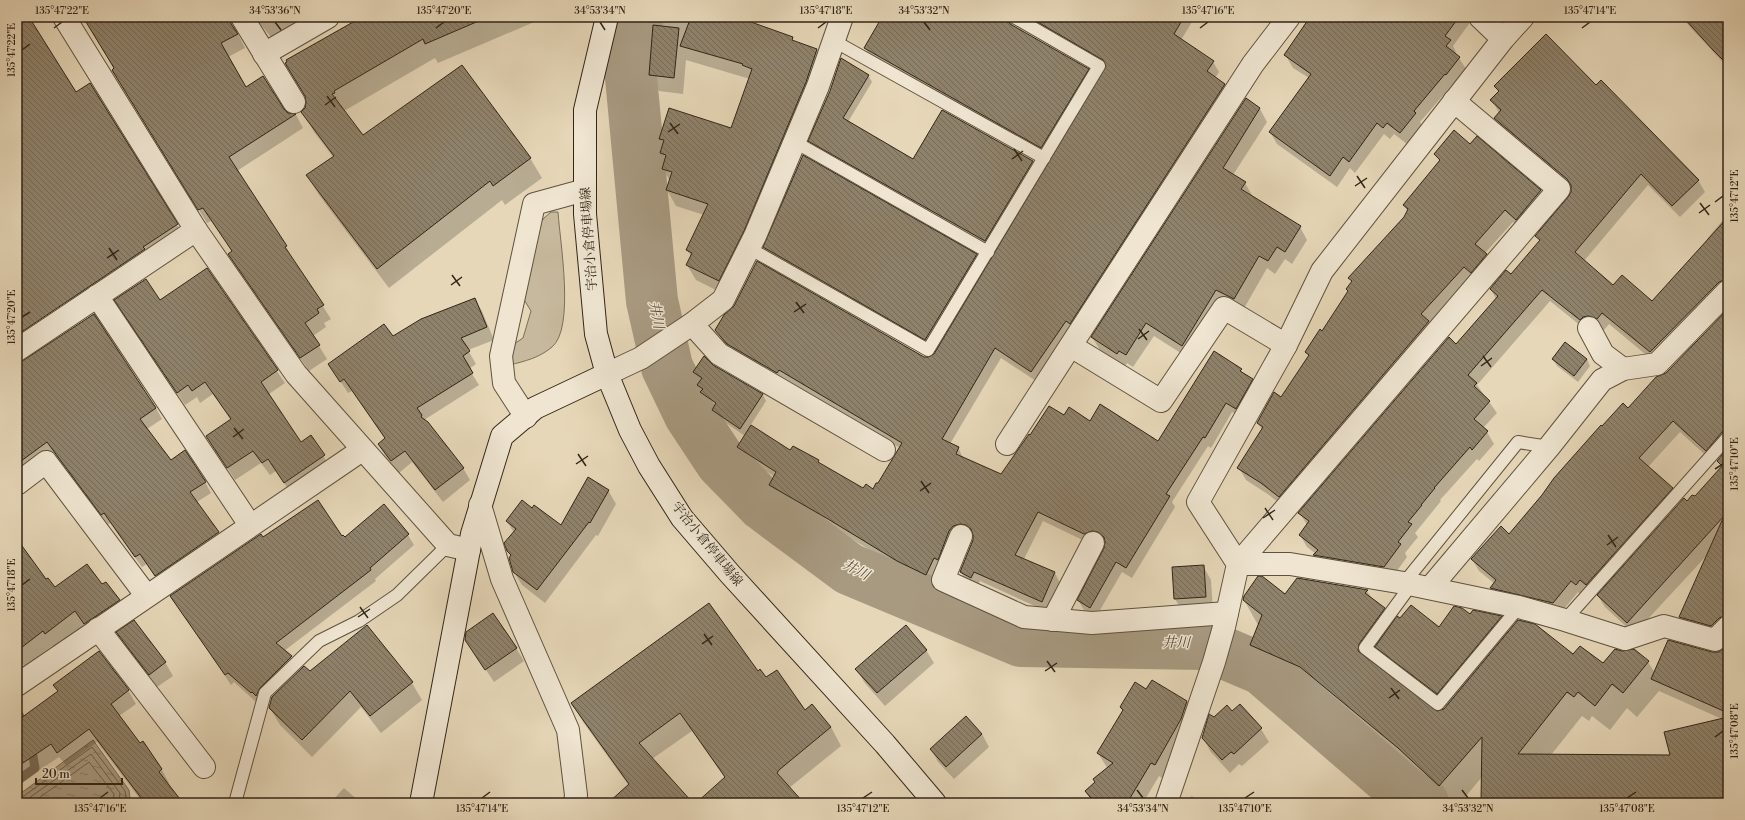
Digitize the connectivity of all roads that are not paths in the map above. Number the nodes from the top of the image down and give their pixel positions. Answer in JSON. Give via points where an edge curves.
{"nodes":[{"id":1,"x":64,"y":17,"type":"edge"},
{"id":2,"x":242,"y":17,"type":"edge"},
{"id":3,"x":328,"y":17,"type":"edge"},
{"id":4,"x":607,"y":17,"type":"edge"},
{"id":5,"x":842,"y":17,"type":"edge"},
{"id":6,"x":1014,"y":17,"type":"edge"},
{"id":7,"x":1289,"y":17,"type":"edge"},
{"id":8,"x":1480,"y":17,"type":"edge"},
{"id":9,"x":1523,"y":17,"type":"edge"},
{"id":10,"x":1503,"y":39,"type":"junction"},
{"id":11,"x":834,"y":41,"type":"junction"},
{"id":12,"x":264,"y":54,"type":"junction"},
{"id":13,"x":1454,"y":101,"type":"junction"},
{"id":14,"x":294,"y":102,"type":"dead end"},
{"id":15,"x":795,"y":142,"type":"junction"},
{"id":16,"x":1044,"y":158,"type":"junction"},
{"id":17,"x":585,"y":190,"type":"junction"},
{"id":18,"x":196,"y":230,"type":"junction"},
{"id":19,"x":749,"y":248,"type":"junction"},
{"id":20,"x":988,"y":252,"type":"junction"},
{"id":21,"x":1728,"y":291,"type":"edge"},
{"id":22,"x":96,"y":296,"type":"junction"},
{"id":23,"x":1589,"y":328,"type":"dead end"},
{"id":24,"x":686,"y":329,"type":"junction"},
{"id":25,"x":1286,"y":345,"type":"junction"},
{"id":26,"x":1071,"y":346,"type":"junction"},
{"id":27,"x":17,"y":350,"type":"edge"},
{"id":28,"x":1623,"y":369,"type":"junction"},
{"id":29,"x":607,"y":374,"type":"junction"},
{"id":30,"x":526,"y":417,"type":"junction"},
{"id":31,"x":1728,"y":437,"type":"edge"},
{"id":32,"x":1007,"y":444,"type":"dead end"},
{"id":33,"x":362,"y":450,"type":"junction"},
{"id":34,"x":884,"y":450,"type":"dead end"},
{"id":35,"x":17,"y":484,"type":"edge"},
{"id":36,"x":480,"y":505,"type":"junction"},
{"id":37,"x":250,"y":525,"type":"junction"},
{"id":38,"x":961,"y":536,"type":"dead end"},
{"id":39,"x":1093,"y":543,"type":"dead end"},
{"id":40,"x":448,"y":545,"type":"junction"},
{"id":41,"x":469,"y":550,"type":"junction"},
{"id":42,"x":1238,"y":564,"type":"junction"},
{"id":43,"x":1415,"y":585,"type":"junction"},
{"id":44,"x":146,"y":595,"type":"junction"},
{"id":45,"x":1519,"y":607,"type":"junction"},
{"id":46,"x":1053,"y":620,"type":"junction"},
{"id":47,"x":1226,"y":620,"type":"junction"},
{"id":48,"x":1565,"y":620,"type":"junction"},
{"id":49,"x":1728,"y":627,"type":"edge"},
{"id":50,"x":98,"y":629,"type":"junction"},
{"id":51,"x":17,"y":685,"type":"edge"},
{"id":52,"x":204,"y":767,"type":"dead end"},
{"id":53,"x":235,"y":803,"type":"edge"},
{"id":54,"x":421,"y":803,"type":"edge"},
{"id":55,"x":575,"y":803,"type":"edge"},
{"id":56,"x":935,"y":803,"type":"edge"},
{"id":57,"x":1166,"y":803,"type":"edge"}],
"edges":[{"from":1,"to":18,"type":"street"},
{"from":2,"to":12,"type":"street"},
{"from":3,"to":12,"type":"street"},
{"from":4,"to":17,"type":"street","name":"宇治小倉停車場線","via":[[585,110]]},
{"from":5,"to":11,"type":"street"},
{"from":6,"to":16,"type":"lane","via":[[1099,66]]},
{"from":7,"to":26,"type":"street","via":[[1253,64]]},
{"from":8,"to":10,"type":"street"},
{"from":9,"to":10,"type":"street"},
{"from":10,"to":13,"type":"street"},
{"from":11,"to":15,"type":"street"},
{"from":11,"to":16,"type":"lane"},
{"from":12,"to":14,"type":"street"},
{"from":13,"to":25,"type":"street","via":[[1322,271]]},
{"from":13,"to":42,"type":"street","via":[[1559,189]]},
{"from":15,"to":19,"type":"street"},
{"from":15,"to":20,"type":"lane"},
{"from":16,"to":20,"type":"lane"},
{"from":17,"to":29,"type":"street","name":"宇治小倉停車場線","via":[[596,334]]},
{"from":17,"to":30,"type":"street","via":[[534,204],[501,356],[504,383]]},
{"from":18,"to":22,"type":"street"},
{"from":18,"to":33,"type":"street","via":[[296,374]]},
{"from":19,"to":20,"type":"lane","via":[[928,350]]},
{"from":19,"to":24,"type":"street","via":[[723,300]]},
{"from":21,"to":28,"type":"street","via":[[1657,364]]},
{"from":22,"to":27,"type":"street"},
{"from":22,"to":37,"type":"street"},
{"from":23,"to":28,"type":"street","via":[[1603,354]]},
{"from":24,"to":29,"type":"street","via":[[641,358]]},
{"from":24,"to":34,"type":"street","via":[[719,354]]},
{"from":25,"to":26,"type":"street","via":[[1224,308],[1161,401]]},
{"from":25,"to":42,"type":"street","via":[[1198,502]]},
{"from":26,"to":32,"type":"street"},
{"from":28,"to":43,"type":"street","via":[[1602,380],[1549,447]]},
{"from":29,"to":30,"type":"street","via":[[535,408]]},
{"from":29,"to":56,"type":"street","name":"宇治小倉停車場線","via":[[630,430],[682,518]]},
{"from":30,"to":36,"type":"street","via":[[502,436]]},
{"from":31,"to":48,"type":"lane"},
{"from":33,"to":37,"type":"street"},
{"from":33,"to":40,"type":"street"},
{"from":35,"to":44,"type":"street","via":[[46,462]]},
{"from":36,"to":41,"type":"street"},
{"from":36,"to":55,"type":"street","via":[[502,579],[568,730]]},
{"from":37,"to":44,"type":"street"},
{"from":38,"to":46,"type":"street","via":[[943,580],[1024,616]]},
{"from":39,"to":46,"type":"street"},
{"from":40,"to":41,"type":"street"},
{"from":40,"to":53,"type":"lane","via":[[396,595],[359,621],[319,641],[265,694]]},
{"from":41,"to":54,"type":"street"},
{"from":42,"to":43,"type":"street","via":[[1290,564]]},
{"from":42,"to":47,"type":"street"},
{"from":43,"to":45,"type":"street"},
{"from":43,"to":45,"type":"lane","via":[[1365,648],[1438,704]]},
{"from":44,"to":50,"type":"street"},
{"from":45,"to":48,"type":"street"},
{"from":46,"to":47,"type":"street","via":[[1092,623]]},
{"from":47,"to":57,"type":"street"},
{"from":48,"to":49,"type":"street","via":[[1625,639],[1664,626],[1715,640]]},
{"from":50,"to":51,"type":"street"},
{"from":50,"to":52,"type":"street"}]}
